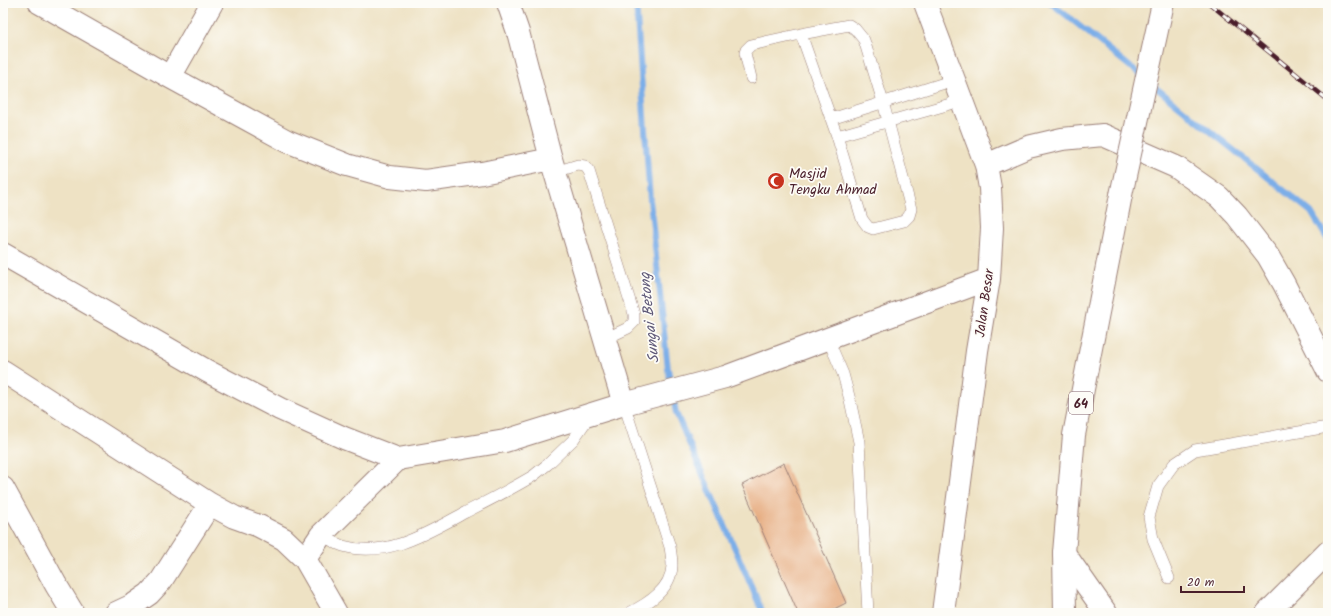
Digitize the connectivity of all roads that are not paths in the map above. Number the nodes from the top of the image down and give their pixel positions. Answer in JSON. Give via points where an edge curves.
{"nodes":[{"id":1,"x":40,"y":3,"type":"edge"},
{"id":2,"x":212,"y":3,"type":"edge"},
{"id":3,"x":508,"y":3,"type":"edge"},
{"id":4,"x":925,"y":3,"type":"edge"},
{"id":5,"x":1163,"y":3,"type":"edge"},
{"id":6,"x":802,"y":34,"type":"junction"},
{"id":7,"x":170,"y":77,"type":"junction"},
{"id":8,"x":751,"y":78,"type":"dead end"},
{"id":9,"x":954,"y":80,"type":"junction"},
{"id":10,"x":883,"y":102,"type":"junction"},
{"id":11,"x":961,"y":102,"type":"junction"},
{"id":12,"x":831,"y":119,"type":"junction"},
{"id":13,"x":888,"y":122,"type":"junction"},
{"id":14,"x":837,"y":136,"type":"junction"},
{"id":15,"x":986,"y":165,"type":"junction"},
{"id":16,"x":553,"y":166,"type":"junction"},
{"id":17,"x":3,"y":254,"type":"edge"},
{"id":18,"x":989,"y":279,"type":"junction"},
{"id":19,"x":606,"y":339,"type":"junction"},
{"id":20,"x":828,"y":339,"type":"junction"},
{"id":21,"x":3,"y":371,"type":"edge"},
{"id":22,"x":1328,"y":371,"type":"edge"},
{"id":23,"x":631,"y":402,"type":"junction"},
{"id":24,"x":591,"y":414,"type":"junction"},
{"id":25,"x":1328,"y":427,"type":"edge"},
{"id":26,"x":398,"y":460,"type":"junction"},
{"id":27,"x":4,"y":493,"type":"edge"},
{"id":28,"x":210,"y":504,"type":"junction"},
{"id":29,"x":321,"y":535,"type":"junction"},
{"id":30,"x":1328,"y":552,"type":"edge"},
{"id":31,"x":1064,"y":553,"type":"junction"},
{"id":32,"x":305,"y":559,"type":"junction"},
{"id":33,"x":1169,"y":578,"type":"dead end"},
{"id":34,"x":73,"y":613,"type":"edge"},
{"id":35,"x":116,"y":613,"type":"edge"},
{"id":36,"x":336,"y":613,"type":"edge"},
{"id":37,"x":630,"y":613,"type":"edge"},
{"id":38,"x":868,"y":613,"type":"edge"},
{"id":39,"x":943,"y":613,"type":"edge"},
{"id":40,"x":1065,"y":613,"type":"edge"},
{"id":41,"x":1106,"y":613,"type":"edge"},
{"id":42,"x":1267,"y":613,"type":"edge"}],
"edges":[{"from":1,"to":7,"type":"street"},
{"from":2,"to":7,"type":"street"},
{"from":3,"to":16,"type":"street"},
{"from":4,"to":9,"type":"street","name":"Jalan Besar"},
{"from":5,"to":31,"type":"street","number":"64","bridge":true,"via":[[1121,195],[1074,435]]},
{"from":6,"to":8,"type":"lane","via":[[748,47],[745,53]]},
{"from":6,"to":10,"type":"lane","via":[[848,25],[855,29],[864,40]]},
{"from":6,"to":12,"type":"lane"},
{"from":7,"to":16,"type":"street","via":[[287,141],[347,165],[390,177],[426,181]]},
{"from":9,"to":10,"type":"lane"},
{"from":9,"to":11,"type":"street","name":"Jalan Besar"},
{"from":10,"to":12,"type":"lane"},
{"from":10,"to":13,"type":"lane"},
{"from":11,"to":13,"type":"lane"},
{"from":11,"to":15,"type":"street","name":"Jalan Besar"},
{"from":12,"to":14,"type":"lane"},
{"from":13,"to":14,"type":"lane"},
{"from":13,"to":14,"type":"lane","via":[[911,209],[904,221],[873,229],[868,227],[862,219]]},
{"from":15,"to":18,"type":"street","name":"Jalan Besar","via":[[992,228]]},
{"from":15,"to":22,"type":"street","via":[[1028,147],[1062,139],[1103,135],[1176,167],[1219,197],[1268,256]]},
{"from":16,"to":19,"type":"street"},
{"from":16,"to":19,"type":"lane","via":[[578,165],[585,166],[589,171],[634,314],[634,322],[628,328]]},
{"from":17,"to":26,"type":"street","via":[[207,371],[280,409]]},
{"from":18,"to":20,"type":"street"},
{"from":18,"to":39,"type":"street","name":"Jalan Besar","via":[[977,351]]},
{"from":19,"to":23,"type":"street"},
{"from":20,"to":23,"type":"street","via":[[725,377]]},
{"from":20,"to":38,"type":"lane","via":[[843,374],[859,442]]},
{"from":21,"to":28,"type":"street"},
{"from":23,"to":24,"type":"street"},
{"from":23,"to":37,"type":"lane","via":[[670,546],[672,567],[668,584],[657,596]]},
{"from":24,"to":26,"type":"street","via":[[505,441]]},
{"from":24,"to":29,"type":"lane","via":[[573,440],[533,476],[412,540],[374,549],[343,546]]},
{"from":25,"to":33,"type":"lane","via":[[1195,450],[1174,464],[1158,486],[1149,517],[1153,539]]},
{"from":26,"to":29,"type":"street"},
{"from":27,"to":34,"type":"street"},
{"from":28,"to":32,"type":"street","via":[[284,539]]},
{"from":28,"to":35,"type":"street","via":[[161,581],[149,594]]},
{"from":29,"to":32,"type":"street"},
{"from":30,"to":42,"type":"street"},
{"from":31,"to":40,"type":"street","number":"64"},
{"from":31,"to":41,"type":"street"},
{"from":32,"to":36,"type":"street"}]}
